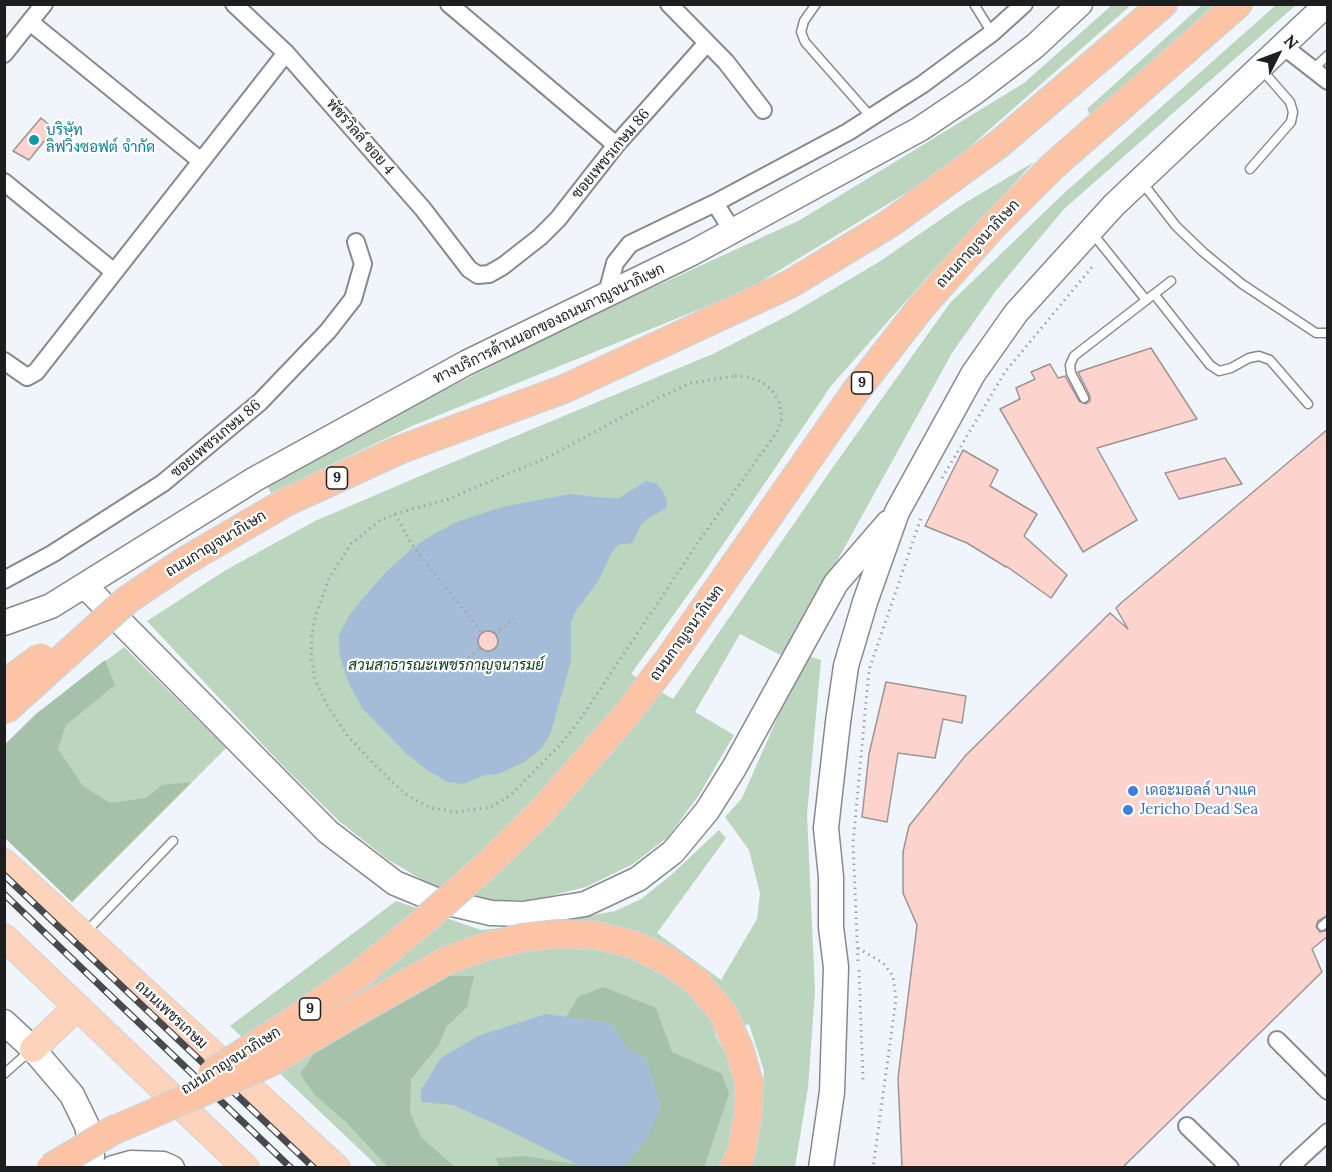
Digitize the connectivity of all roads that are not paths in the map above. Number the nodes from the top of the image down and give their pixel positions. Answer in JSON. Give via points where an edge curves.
{"nodes":[{"id":1,"x":44,"y":4,"type":"edge"},
{"id":2,"x":234,"y":4,"type":"edge"},
{"id":3,"x":449,"y":4,"type":"edge"},
{"id":4,"x":669,"y":4,"type":"edge"},
{"id":5,"x":816,"y":4,"type":"edge"},
{"id":6,"x":974,"y":4,"type":"edge"},
{"id":7,"x":1024,"y":4,"type":"edge"},
{"id":8,"x":1080,"y":4,"type":"edge"},
{"id":9,"x":1163,"y":4,"type":"edge"},
{"id":10,"x":1238,"y":4,"type":"edge"},
{"id":11,"x":1327,"y":4,"type":"edge"},
{"id":12,"x":30,"y":22,"type":"junction"},
{"id":13,"x":992,"y":33,"type":"junction"},
{"id":14,"x":706,"y":44,"type":"junction"},
{"id":15,"x":1283,"y":46,"type":"junction"},
{"id":16,"x":286,"y":53,"type":"junction"},
{"id":17,"x":4,"y":54,"type":"edge"},
{"id":18,"x":1328,"y":55,"type":"edge"},
{"id":19,"x":1260,"y":68,"type":"junction"},
{"id":20,"x":1313,"y":69,"type":"junction"},
{"id":21,"x":1328,"y":81,"type":"edge"},
{"id":22,"x":763,"y":110,"type":"dead end"},
{"id":23,"x":871,"y":117,"type":"junction"},
{"id":24,"x":616,"y":145,"type":"junction"},
{"id":25,"x":201,"y":161,"type":"junction"},
{"id":26,"x":1250,"y":169,"type":"dead end"},
{"id":27,"x":1141,"y":180,"type":"junction"},
{"id":28,"x":4,"y":183,"type":"edge"},
{"id":29,"x":715,"y":203,"type":"junction"},
{"id":30,"x":1090,"y":231,"type":"junction"},
{"id":31,"x":733,"y":232,"type":"junction"},
{"id":32,"x":356,"y":242,"type":"dead end"},
{"id":33,"x":113,"y":271,"type":"junction"},
{"id":34,"x":478,"y":275,"type":"joint"},
{"id":35,"x":1171,"y":281,"type":"dead end"},
{"id":36,"x":607,"y":293,"type":"junction"},
{"id":37,"x":1154,"y":294,"type":"junction"},
{"id":38,"x":1146,"y":300,"type":"junction"},
{"id":39,"x":1328,"y":333,"type":"edge"},
{"id":40,"x":4,"y":361,"type":"edge"},
{"id":41,"x":1084,"y":398,"type":"dead end"},
{"id":42,"x":1308,"y":404,"type":"dead end"},
{"id":43,"x":897,"y":512,"type":"junction"},
{"id":44,"x":4,"y":580,"type":"edge"},
{"id":45,"x":86,"y":586,"type":"junction"},
{"id":46,"x":127,"y":600,"type":"junction"},
{"id":47,"x":4,"y":623,"type":"edge"},
{"id":48,"x":4,"y":684,"type":"edge"},
{"id":49,"x":4,"y":711,"type":"edge"},
{"id":50,"x":173,"y":841,"type":"dead end"},
{"id":51,"x":4,"y":862,"type":"edge"},
{"id":52,"x":84,"y":934,"type":"junction"},
{"id":53,"x":4,"y":937,"type":"edge"},
{"id":54,"x":77,"y":1007,"type":"junction"},
{"id":55,"x":4,"y":1022,"type":"edge"},
{"id":56,"x":1277,"y":1040,"type":"dead end"},
{"id":57,"x":33,"y":1049,"type":"junction"},
{"id":58,"x":4,"y":1074,"type":"edge"},
{"id":59,"x":1328,"y":1091,"type":"edge"},
{"id":60,"x":1187,"y":1126,"type":"dead end"},
{"id":61,"x":1328,"y":1132,"type":"edge"},
{"id":62,"x":103,"y":1135,"type":"junction"},
{"id":63,"x":50,"y":1167,"type":"edge"},
{"id":64,"x":91,"y":1167,"type":"edge"},
{"id":65,"x":113,"y":1167,"type":"edge"},
{"id":66,"x":172,"y":1167,"type":"edge"},
{"id":67,"x":246,"y":1167,"type":"edge"},
{"id":68,"x":337,"y":1167,"type":"edge"},
{"id":69,"x":734,"y":1167,"type":"edge"},
{"id":70,"x":821,"y":1167,"type":"edge"},
{"id":71,"x":1230,"y":1167,"type":"edge"},
{"id":72,"x":1289,"y":1167,"type":"edge"}],
"edges":[{"from":1,"to":12,"type":"street"},
{"from":2,"to":16,"type":"street","name":"พัชรวิลล์ ซอย 4"},
{"from":3,"to":24,"type":"street"},
{"from":4,"to":14,"type":"street"},
{"from":5,"to":23,"type":"lane","via":[[804,21],[801,32],[805,42]]},
{"from":6,"to":13,"type":"lane"},
{"from":7,"to":13,"type":"street"},
{"from":8,"to":31,"type":"main road","name":"ทางบริการด้านนอกของถนนกาญจนาภิเษก","via":[[1035,46],[920,129]]},
{"from":9,"to":46,"type":"highway","name":"ถนนกาญจนาภิเษก","number":"9","via":[[999,144],[889,224],[790,284],[564,389],[399,450],[286,502]]},
{"from":10,"to":62,"type":"highway","name":"ถนนกาญจนาภิเษก","number":"9","bridge":true,"via":[[1053,166],[922,306],[855,392],[669,659],[542,812],[487,865],[357,976],[176,1096]]},
{"from":11,"to":15,"type":"main road"},
{"from":12,"to":17,"type":"street"},
{"from":12,"to":25,"type":"street"},
{"from":13,"to":23,"type":"street"},
{"from":14,"to":22,"type":"street","via":[[726,62]]},
{"from":14,"to":24,"type":"street","name":"ซอยเพชรเกษม 86"},
{"from":15,"to":19,"type":"main road"},
{"from":15,"to":20,"type":"street"},
{"from":16,"to":25,"type":"street"},
{"from":16,"to":34,"type":"street","name":"พัชรวิลล์ ซอย 4"},
{"from":18,"to":20,"type":"lane"},
{"from":19,"to":26,"type":"lane","via":[[1290,102],[1293,112],[1291,122]]},
{"from":19,"to":27,"type":"main road"},
{"from":20,"to":21,"type":"street"},
{"from":23,"to":29,"type":"street"},
{"from":24,"to":34,"type":"street","name":"ซอยเพชรเกษม 86","via":[[540,237],[503,266]]},
{"from":25,"to":33,"type":"street"},
{"from":27,"to":30,"type":"main road"},
{"from":27,"to":39,"type":"lane","via":[[1176,226],[1203,252],[1317,333]]},
{"from":28,"to":33,"type":"street"},
{"from":29,"to":31,"type":"street"},
{"from":29,"to":36,"type":"street","via":[[630,244],[615,263]]},
{"from":30,"to":38,"type":"lane"},
{"from":30,"to":43,"type":"main road","via":[[1016,314],[973,374]]},
{"from":31,"to":36,"type":"main road","name":"ทางบริการด้านนอกของถนนกาญจนาภิเษก"},
{"from":32,"to":44,"type":"street","name":"ซอยเพชรเกษม 86","via":[[363,264],[353,299],[260,402],[163,483]]},
{"from":33,"to":40,"type":"street","via":[[36,372],[27,377]]},
{"from":35,"to":37,"type":"lane"},
{"from":36,"to":45,"type":"main road","name":"ทางบริการด้านนอกของถนนกาญจนาภิเษก","via":[[466,363],[295,457]]},
{"from":37,"to":38,"type":"lane"},
{"from":37,"to":42,"type":"lane","via":[[1210,366],[1219,371],[1249,358],[1270,360]]},
{"from":38,"to":41,"type":"lane","via":[[1074,356],[1071,373]]},
{"from":43,"to":45,"type":"main road","via":[[836,583],[734,768],[707,811],[674,852],[638,879],[585,904],[523,914],[491,913],[436,900],[394,883],[328,831]]},
{"from":43,"to":70,"type":"main road","via":[[846,666],[830,793],[826,828],[836,982],[832,1092]]},
{"from":45,"to":47,"type":"main road","name":"ทางบริการด้านนอกของถนนกาญจนาภิเษก","via":[[51,606]]},
{"from":46,"to":48,"type":"highway","bridge":true},
{"from":46,"to":49,"type":"highway","name":"ถนนกาญจนาภิเษก","number":"9","bridge":true},
{"from":50,"to":52,"type":"lane"},
{"from":51,"to":52,"type":"main road","name":"ถนนเพชรเกษม"},
{"from":52,"to":68,"type":"main road","name":"ถนนเพชรเกษม"},
{"from":53,"to":54,"type":"main road"},
{"from":54,"to":57,"type":"main road"},
{"from":54,"to":67,"type":"main road"},
{"from":55,"to":57,"type":"main road"},
{"from":56,"to":59,"type":"street"},
{"from":57,"to":58,"type":"lane"},
{"from":57,"to":64,"type":"main road","via":[[72,1095],[87,1126]]},
{"from":60,"to":71,"type":"street"},
{"from":61,"to":72,"type":"street"},
{"from":62,"to":63,"type":"highway","name":"ถนนกาญจนาภิเษก","number":"9","bridge":true},
{"from":62,"to":69,"type":"highway","bridge":true,"via":[[269,1063],[448,960],[522,938],[595,935],[635,945],[669,962],[697,982],[723,1013],[741,1051],[750,1084],[741,1154]]},
{"from":65,"to":66,"type":"main road","via":[[131,1163]]}]}
